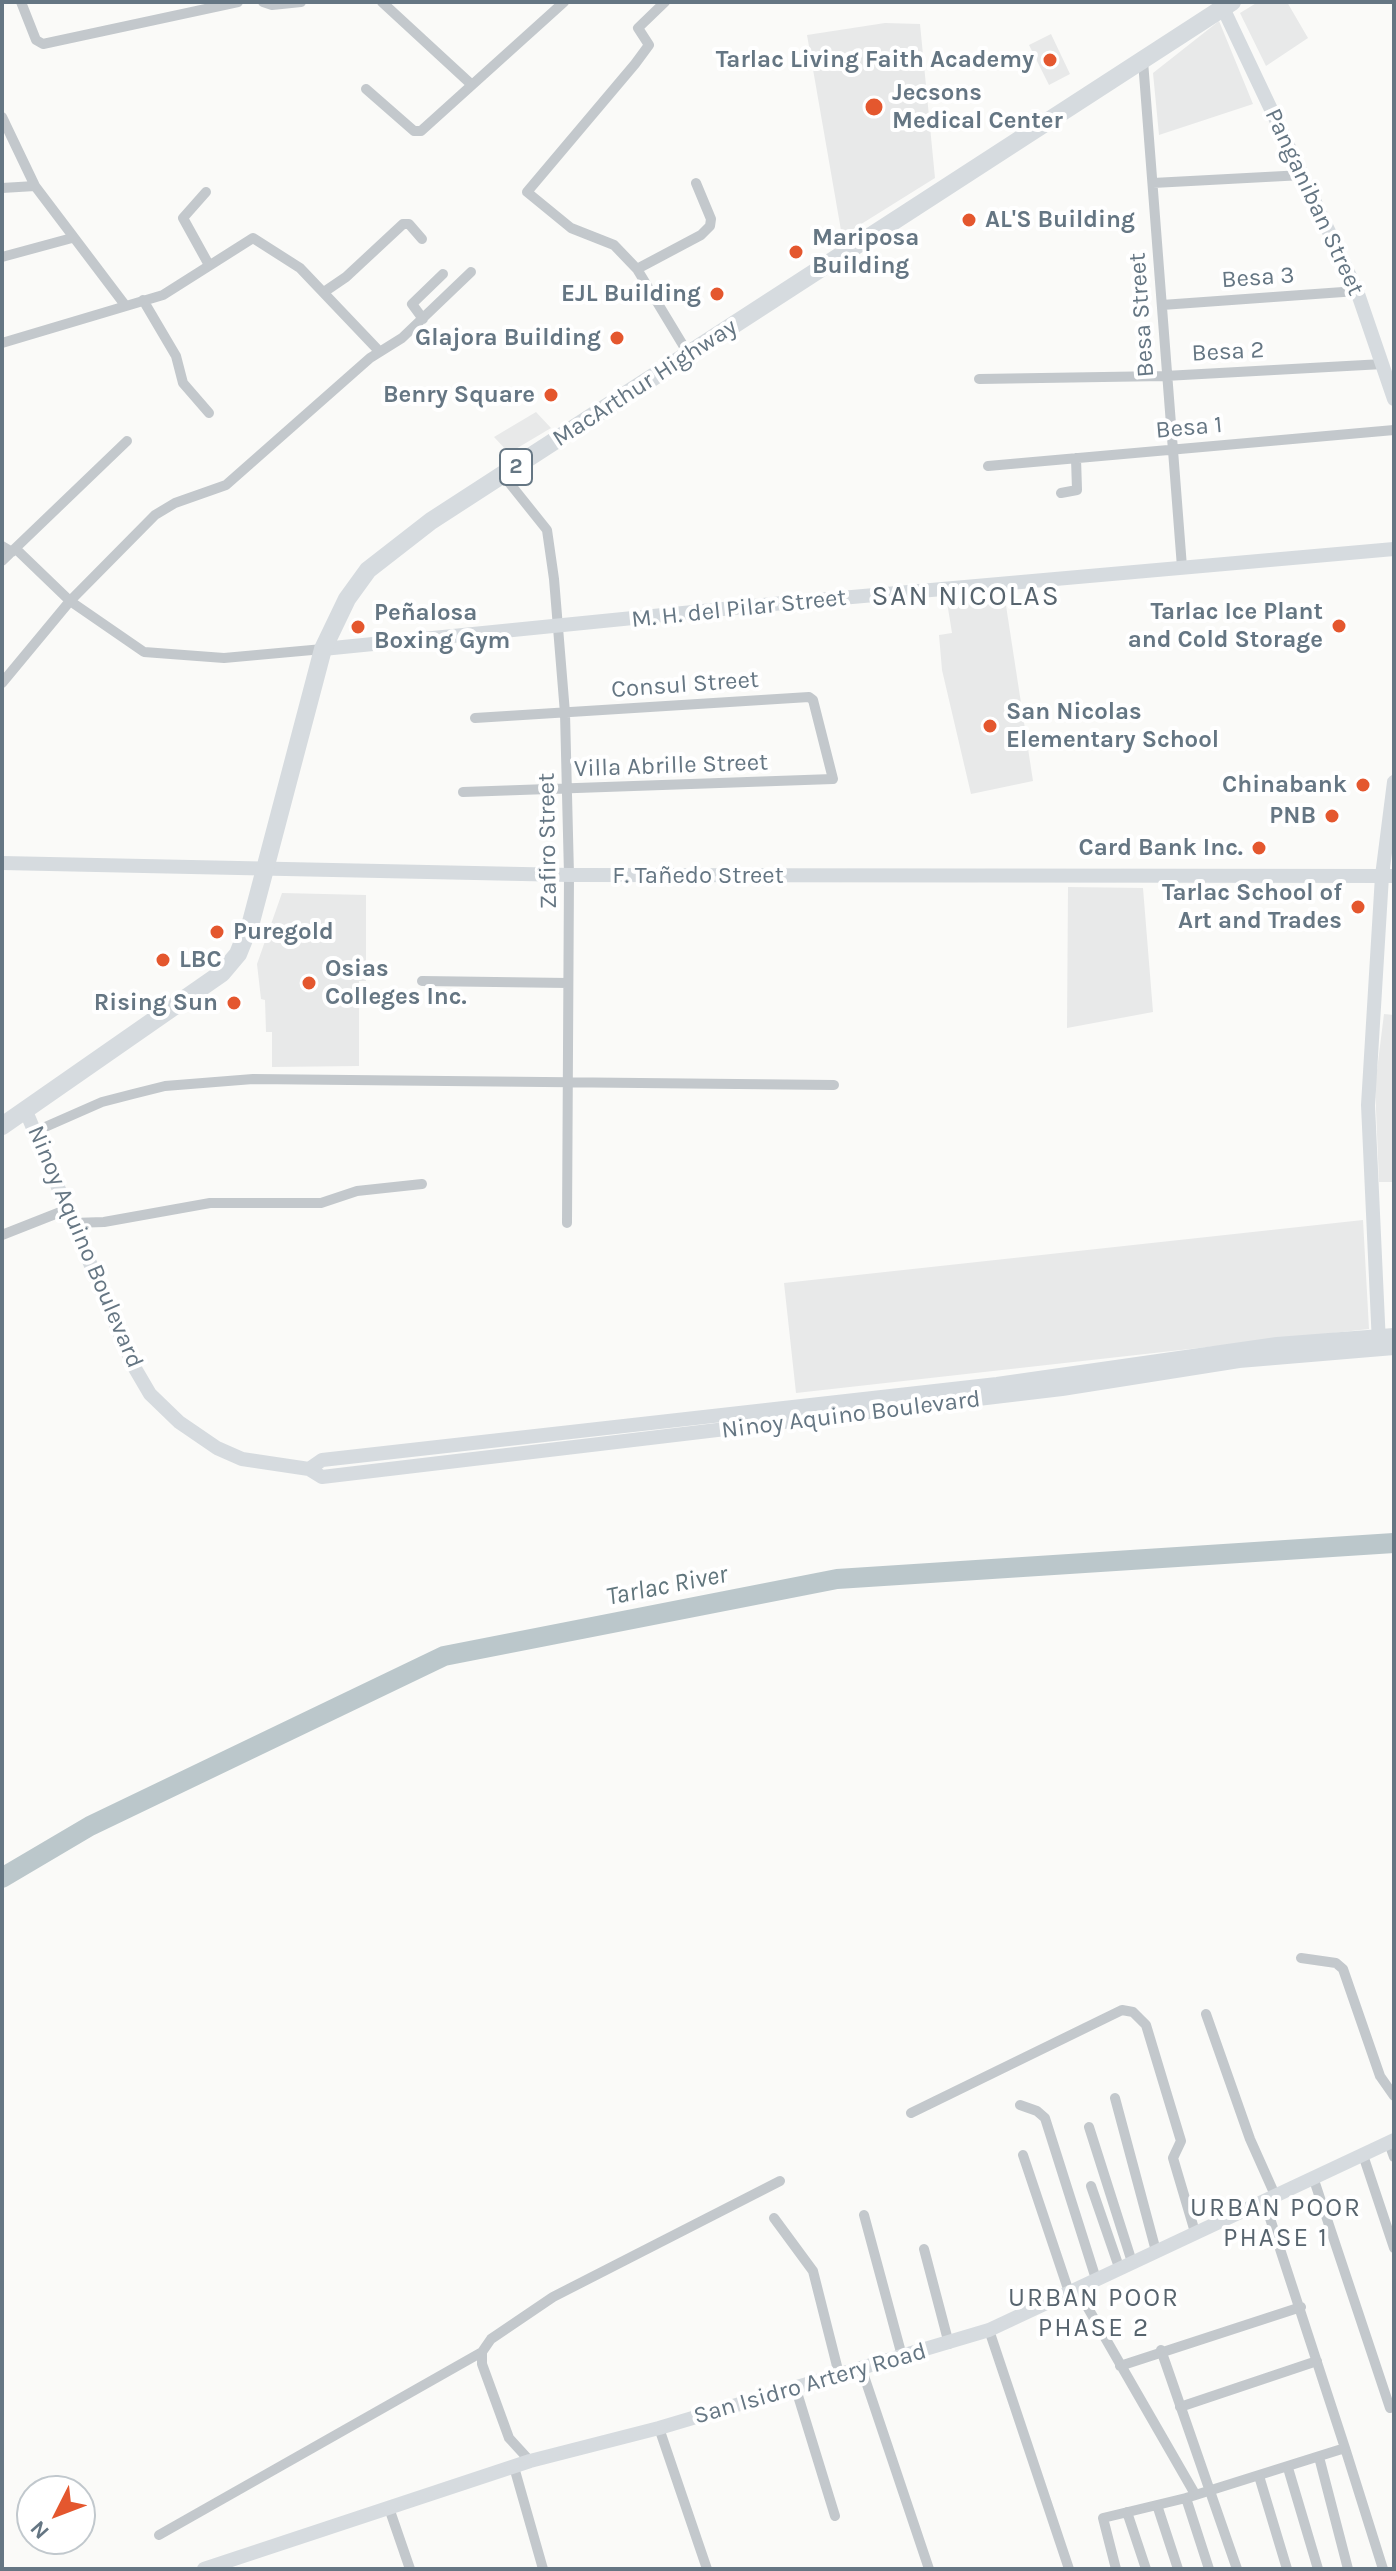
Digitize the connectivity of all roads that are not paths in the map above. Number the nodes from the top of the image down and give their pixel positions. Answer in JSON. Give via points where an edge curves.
{"nodes":[{"id":1,"x":21,"y":2,"type":"edge"},
{"id":2,"x":238,"y":2,"type":"edge"},
{"id":3,"x":263,"y":2,"type":"edge"},
{"id":4,"x":301,"y":2,"type":"edge"},
{"id":5,"x":382,"y":2,"type":"edge"},
{"id":6,"x":557,"y":2,"type":"edge"},
{"id":7,"x":564,"y":2,"type":"edge"},
{"id":8,"x":665,"y":2,"type":"edge"},
{"id":9,"x":1227,"y":5,"type":"edge"},
{"id":10,"x":1143,"y":61,"type":"junction"},
{"id":11,"x":472,"y":85,"type":"junction"},
{"id":12,"x":366,"y":89,"type":"dead end"},
{"id":13,"x":2,"y":117,"type":"edge"},
{"id":14,"x":1303,"y":175,"type":"junction"},
{"id":15,"x":696,"y":183,"type":"dead end"},
{"id":16,"x":1153,"y":183,"type":"junction"},
{"id":17,"x":35,"y":186,"type":"junction"},
{"id":18,"x":2,"y":188,"type":"edge"},
{"id":19,"x":206,"y":192,"type":"dead end"},
{"id":20,"x":72,"y":238,"type":"junction"},
{"id":21,"x":422,"y":239,"type":"dead end"},
{"id":22,"x":2,"y":257,"type":"edge"},
{"id":23,"x":209,"y":265,"type":"junction"},
{"id":24,"x":637,"y":269,"type":"junction"},
{"id":25,"x":471,"y":272,"type":"dead end"},
{"id":26,"x":443,"y":274,"type":"dead end"},
{"id":27,"x":1357,"y":291,"type":"junction"},
{"id":28,"x":324,"y":292,"type":"junction"},
{"id":29,"x":143,"y":300,"type":"junction"},
{"id":30,"x":125,"y":305,"type":"junction"},
{"id":31,"x":1162,"y":305,"type":"junction"},
{"id":32,"x":423,"y":319,"type":"junction"},
{"id":33,"x":2,"y":343,"type":"edge"},
{"id":34,"x":379,"y":351,"type":"junction"},
{"id":35,"x":689,"y":355,"type":"junction"},
{"id":36,"x":1383,"y":364,"type":"junction"},
{"id":37,"x":1165,"y":376,"type":"junction"},
{"id":38,"x":979,"y":379,"type":"dead end"},
{"id":39,"x":1394,"y":399,"type":"edge"},
{"id":40,"x":209,"y":413,"type":"dead end"},
{"id":41,"x":1394,"y":430,"type":"edge"},
{"id":42,"x":127,"y":441,"type":"dead end"},
{"id":43,"x":1172,"y":450,"type":"junction"},
{"id":44,"x":1076,"y":458,"type":"junction"},
{"id":45,"x":988,"y":466,"type":"dead end"},
{"id":46,"x":503,"y":475,"type":"junction"},
{"id":47,"x":1061,"y":493,"type":"dead end"},
{"id":48,"x":2,"y":546,"type":"edge"},
{"id":49,"x":1394,"y":549,"type":"edge"},
{"id":50,"x":14,"y":551,"type":"junction"},
{"id":51,"x":2,"y":561,"type":"edge"},
{"id":52,"x":1182,"y":567,"type":"junction"},
{"id":53,"x":70,"y":601,"type":"junction"},
{"id":54,"x":557,"y":626,"type":"junction"},
{"id":55,"x":323,"y":649,"type":"junction"},
{"id":56,"x":2,"y":683,"type":"edge"},
{"id":57,"x":565,"y":713,"type":"junction"},
{"id":58,"x":475,"y":718,"type":"dead end"},
{"id":59,"x":832,"y":780,"type":"joint"},
{"id":60,"x":1394,"y":782,"type":"edge"},
{"id":61,"x":567,"y":789,"type":"junction"},
{"id":62,"x":463,"y":792,"type":"dead end"},
{"id":63,"x":2,"y":863,"type":"edge"},
{"id":64,"x":265,"y":867,"type":"junction"},
{"id":65,"x":569,"y":875,"type":"junction"},
{"id":66,"x":1388,"y":876,"type":"edge"},
{"id":67,"x":422,"y":981,"type":"dead end"},
{"id":68,"x":568,"y":983,"type":"junction"},
{"id":69,"x":567,"y":1080,"type":"junction"},
{"id":70,"x":834,"y":1085,"type":"dead end"},
{"id":71,"x":25,"y":1109,"type":"junction"},
{"id":72,"x":2,"y":1126,"type":"edge"},
{"id":73,"x":36,"y":1131,"type":"junction"},
{"id":74,"x":422,"y":1184,"type":"dead end"},
{"id":75,"x":70,"y":1216,"type":"junction"},
{"id":76,"x":567,"y":1223,"type":"dead end"},
{"id":77,"x":2,"y":1235,"type":"edge"},
{"id":78,"x":1394,"y":1335,"type":"edge"},
{"id":79,"x":1384,"y":1344,"type":"edge"},
{"id":80,"x":1301,"y":1958,"type":"dead end"},
{"id":81,"x":1206,"y":2014,"type":"dead end"},
{"id":82,"x":1394,"y":2096,"type":"edge"},
{"id":83,"x":1115,"y":2098,"type":"dead end"},
{"id":84,"x":1020,"y":2105,"type":"dead end"},
{"id":85,"x":911,"y":2113,"type":"dead end"},
{"id":86,"x":1089,"y":2127,"type":"dead end"},
{"id":87,"x":1392,"y":2141,"type":"edge"},
{"id":88,"x":1023,"y":2155,"type":"dead end"},
{"id":89,"x":1363,"y":2155,"type":"junction"},
{"id":90,"x":1394,"y":2157,"type":"edge"},
{"id":91,"x":1313,"y":2177,"type":"junction"},
{"id":92,"x":780,"y":2181,"type":"dead end"},
{"id":93,"x":1091,"y":2186,"type":"dead end"},
{"id":94,"x":1270,"y":2198,"type":"junction"},
{"id":95,"x":864,"y":2215,"type":"dead end"},
{"id":96,"x":774,"y":2218,"type":"dead end"},
{"id":97,"x":1195,"y":2232,"type":"junction"},
{"id":98,"x":1394,"y":2248,"type":"edge"},
{"id":99,"x":924,"y":2249,"type":"dead end"},
{"id":100,"x":1156,"y":2251,"type":"junction"},
{"id":101,"x":1125,"y":2264,"type":"junction"},
{"id":102,"x":1096,"y":2279,"type":"junction"},
{"id":103,"x":1073,"y":2290,"type":"junction"},
{"id":104,"x":1301,"y":2307,"type":"junction"},
{"id":105,"x":989,"y":2330,"type":"junction"},
{"id":106,"x":949,"y":2344,"type":"junction"},
{"id":107,"x":1161,"y":2350,"type":"junction"},
{"id":108,"x":482,"y":2352,"type":"junction"},
{"id":109,"x":902,"y":2356,"type":"junction"},
{"id":110,"x":1317,"y":2361,"type":"junction"},
{"id":111,"x":1120,"y":2366,"type":"junction"},
{"id":112,"x":861,"y":2367,"type":"junction"},
{"id":113,"x":839,"y":2374,"type":"junction"},
{"id":114,"x":795,"y":2386,"type":"junction"},
{"id":115,"x":1180,"y":2407,"type":"junction"},
{"id":116,"x":1390,"y":2408,"type":"dead end"},
{"id":117,"x":659,"y":2428,"type":"junction"},
{"id":118,"x":1345,"y":2448,"type":"junction"},
{"id":119,"x":1319,"y":2457,"type":"junction"},
{"id":120,"x":530,"y":2461,"type":"junction"},
{"id":121,"x":514,"y":2467,"type":"junction"},
{"id":122,"x":1288,"y":2468,"type":"junction"},
{"id":123,"x":1259,"y":2476,"type":"junction"},
{"id":124,"x":1210,"y":2490,"type":"junction"},
{"id":125,"x":1190,"y":2496,"type":"junction"},
{"id":126,"x":1157,"y":2505,"type":"junction"},
{"id":127,"x":389,"y":2508,"type":"junction"},
{"id":128,"x":1127,"y":2512,"type":"junction"},
{"id":129,"x":835,"y":2516,"type":"dead end"},
{"id":130,"x":159,"y":2535,"type":"dead end"},
{"id":131,"x":239,"y":2563,"type":"edge"},
{"id":132,"x":204,"y":2569,"type":"edge"},
{"id":133,"x":410,"y":2569,"type":"edge"},
{"id":134,"x":543,"y":2569,"type":"edge"},
{"id":135,"x":707,"y":2569,"type":"edge"},
{"id":136,"x":929,"y":2569,"type":"edge"},
{"id":137,"x":1069,"y":2569,"type":"edge"},
{"id":138,"x":1116,"y":2569,"type":"edge"},
{"id":139,"x":1146,"y":2569,"type":"edge"},
{"id":140,"x":1178,"y":2569,"type":"edge"},
{"id":141,"x":1209,"y":2569,"type":"edge"},
{"id":142,"x":1237,"y":2569,"type":"edge"},
{"id":143,"x":1287,"y":2569,"type":"edge"},
{"id":144,"x":1318,"y":2569,"type":"edge"},
{"id":145,"x":1348,"y":2569,"type":"edge"},
{"id":146,"x":1383,"y":2569,"type":"edge"}],
"edges":[{"from":1,"to":2,"type":"street","via":[[36,40],[43,44]]},
{"from":3,"to":4,"type":"street"},
{"from":5,"to":11,"type":"street"},
{"from":6,"to":7,"type":"street"},
{"from":7,"to":11,"type":"street"},
{"from":8,"to":24,"type":"street","via":[[638,28],[649,45],[527,192],[571,228],[614,245]]},
{"from":9,"to":10,"type":"highway","name":"MacArthur Highway","number":"2"},
{"from":9,"to":14,"type":"street","name":"Panganiban Street"},
{"from":10,"to":16,"type":"street","name":"Besa Street"},
{"from":10,"to":35,"type":"highway","name":"MacArthur Highway","number":"2"},
{"from":11,"to":12,"type":"street","via":[[418,132]]},
{"from":13,"to":17,"type":"street"},
{"from":14,"to":16,"type":"street"},
{"from":14,"to":27,"type":"street","name":"Panganiban Street"},
{"from":15,"to":24,"type":"street","via":[[710,226]]},
{"from":16,"to":31,"type":"street","name":"Besa Street"},
{"from":17,"to":18,"type":"street"},
{"from":17,"to":20,"type":"street"},
{"from":19,"to":23,"type":"street","via":[[183,218]]},
{"from":20,"to":22,"type":"street"},
{"from":20,"to":30,"type":"street"},
{"from":21,"to":28,"type":"street","via":[[403,224]]},
{"from":23,"to":28,"type":"street","via":[[253,238],[300,268]]},
{"from":23,"to":29,"type":"street","via":[[163,295]]},
{"from":24,"to":35,"type":"street"},
{"from":25,"to":32,"type":"street"},
{"from":26,"to":32,"type":"street","via":[[412,304]]},
{"from":27,"to":31,"type":"street","name":"Besa 3"},
{"from":27,"to":36,"type":"street","name":"Panganiban Street"},
{"from":28,"to":34,"type":"street"},
{"from":29,"to":30,"type":"street"},
{"from":29,"to":40,"type":"street","via":[[176,356],[183,383]]},
{"from":30,"to":33,"type":"street"},
{"from":31,"to":37,"type":"street","name":"Besa Street"},
{"from":32,"to":34,"type":"street"},
{"from":34,"to":53,"type":"street","via":[[226,485],[155,515]]},
{"from":35,"to":46,"type":"highway","name":"MacArthur Highway","number":"2"},
{"from":36,"to":37,"type":"street","name":"Besa 2"},
{"from":36,"to":39,"type":"street","name":"Panganiban Street"},
{"from":37,"to":38,"type":"street","name":"Besa 2"},
{"from":37,"to":43,"type":"street","name":"Besa Street"},
{"from":41,"to":43,"type":"street","name":"Besa 1"},
{"from":42,"to":50,"type":"street"},
{"from":43,"to":44,"type":"street","name":"Besa 1"},
{"from":43,"to":52,"type":"street","name":"Besa Street"},
{"from":44,"to":45,"type":"street","name":"Besa 1"},
{"from":44,"to":47,"type":"street","via":[[1077,490]]},
{"from":46,"to":54,"type":"street","name":"Zafiro Street","via":[[547,530]]},
{"from":46,"to":55,"type":"highway","name":"MacArthur Highway","number":"2","via":[[368,570]]},
{"from":48,"to":50,"type":"street"},
{"from":49,"to":52,"type":"street","name":"M. H. del Pilar Street"},
{"from":50,"to":51,"type":"street"},
{"from":50,"to":53,"type":"street"},
{"from":52,"to":54,"type":"street","name":"M. H. del Pilar Street"},
{"from":53,"to":55,"type":"street","via":[[153,655],[224,658]]},
{"from":53,"to":56,"type":"street"},
{"from":54,"to":55,"type":"street","name":"M. H. del Pilar Street"},
{"from":54,"to":57,"type":"street","name":"Zafiro Street"},
{"from":55,"to":64,"type":"highway","name":"MacArthur Highway","number":"2"},
{"from":57,"to":58,"type":"street","name":"Consul Street"},
{"from":57,"to":59,"type":"street","name":"Consul Street","via":[[809,697]]},
{"from":57,"to":61,"type":"street","name":"Zafiro Street"},
{"from":59,"to":61,"type":"street","name":"Villa Abrille Street"},
{"from":60,"to":66,"type":"street"},
{"from":61,"to":62,"type":"street","name":"Villa Abrille Street"},
{"from":61,"to":65,"type":"street","name":"Zafiro Street"},
{"from":63,"to":64,"type":"street","name":"F. Tañedo Street"},
{"from":64,"to":65,"type":"street","name":"F. Tañedo Street"},
{"from":64,"to":71,"type":"highway","name":"MacArthur Highway","number":"2","via":[[251,922],[228,968]]},
{"from":65,"to":66,"type":"street","name":"F. Tañedo Street"},
{"from":65,"to":68,"type":"street","name":"Zafiro Street"},
{"from":66,"to":79,"type":"street","via":[[1368,1105]]},
{"from":67,"to":68,"type":"street"},
{"from":68,"to":69,"type":"street","name":"Zafiro Street"},
{"from":69,"to":70,"type":"street"},
{"from":69,"to":73,"type":"street","via":[[253,1079],[165,1086],[102,1102]]},
{"from":69,"to":76,"type":"street","name":"Zafiro Street"},
{"from":71,"to":72,"type":"highway","name":"MacArthur Highway","number":"2"},
{"from":71,"to":73,"type":"street","name":"Ninoy Aquino Boulevard"},
{"from":73,"to":75,"type":"street","name":"Ninoy Aquino Boulevard"},
{"from":74,"to":75,"type":"street","via":[[357,1191],[321,1203],[210,1203],[104,1222]]},
{"from":75,"to":77,"type":"street"},
{"from":75,"to":79,"type":"street","name":"Ninoy Aquino Boulevard","via":[[150,1394],[217,1448],[242,1459],[309,1469],[322,1477],[1062,1389]]},
{"from":78,"to":79,"type":"street","name":"Ninoy Aquino Boulevard"},
{"from":80,"to":82,"type":"street","via":[[1336,1963],[1343,1969],[1380,2076]]},
{"from":81,"to":94,"type":"street"},
{"from":83,"to":100,"type":"street"},
{"from":84,"to":102,"type":"street","via":[[1045,2118]]},
{"from":85,"to":97,"type":"street","via":[[1122,2010],[1133,2012],[1146,2025],[1181,2141],[1173,2158]]},
{"from":86,"to":101,"type":"street"},
{"from":87,"to":89,"type":"street","name":"San Isidro Artery Road"},
{"from":87,"to":90,"type":"street"},
{"from":88,"to":103,"type":"street"},
{"from":89,"to":91,"type":"street","name":"San Isidro Artery Road"},
{"from":89,"to":98,"type":"street"},
{"from":91,"to":94,"type":"street","name":"San Isidro Artery Road"},
{"from":91,"to":116,"type":"street"},
{"from":92,"to":108,"type":"street","via":[[553,2297],[500,2331]]},
{"from":93,"to":101,"type":"street"},
{"from":94,"to":97,"type":"street","name":"San Isidro Artery Road"},
{"from":94,"to":104,"type":"street"},
{"from":95,"to":109,"type":"street"},
{"from":96,"to":113,"type":"street","via":[[813,2271]]},
{"from":97,"to":100,"type":"street","name":"San Isidro Artery Road"},
{"from":99,"to":106,"type":"street"},
{"from":100,"to":101,"type":"street","name":"San Isidro Artery Road"},
{"from":101,"to":102,"type":"street","name":"San Isidro Artery Road"},
{"from":102,"to":103,"type":"street","name":"San Isidro Artery Road"},
{"from":103,"to":105,"type":"street","name":"San Isidro Artery Road"},
{"from":103,"to":111,"type":"street"},
{"from":104,"to":107,"type":"street"},
{"from":104,"to":110,"type":"street"},
{"from":105,"to":106,"type":"street","name":"San Isidro Artery Road"},
{"from":105,"to":137,"type":"street"},
{"from":106,"to":109,"type":"street","name":"San Isidro Artery Road"},
{"from":107,"to":111,"type":"street"},
{"from":107,"to":115,"type":"street"},
{"from":108,"to":120,"type":"street","via":[[509,2438]]},
{"from":108,"to":130,"type":"street"},
{"from":109,"to":112,"type":"street","name":"San Isidro Artery Road"},
{"from":110,"to":115,"type":"street"},
{"from":110,"to":118,"type":"street"},
{"from":111,"to":125,"type":"street"},
{"from":112,"to":113,"type":"street","name":"San Isidro Artery Road"},
{"from":112,"to":136,"type":"street"},
{"from":113,"to":114,"type":"street","name":"San Isidro Artery Road"},
{"from":114,"to":117,"type":"street","name":"San Isidro Artery Road"},
{"from":114,"to":129,"type":"street"},
{"from":115,"to":124,"type":"street"},
{"from":117,"to":120,"type":"street","name":"San Isidro Artery Road"},
{"from":117,"to":135,"type":"street"},
{"from":118,"to":119,"type":"street"},
{"from":118,"to":146,"type":"street"},
{"from":119,"to":122,"type":"street"},
{"from":119,"to":145,"type":"street"},
{"from":120,"to":121,"type":"street","name":"San Isidro Artery Road"},
{"from":121,"to":127,"type":"street","name":"San Isidro Artery Road"},
{"from":121,"to":134,"type":"street"},
{"from":122,"to":123,"type":"street"},
{"from":122,"to":144,"type":"street"},
{"from":123,"to":124,"type":"street"},
{"from":123,"to":143,"type":"street"},
{"from":124,"to":125,"type":"street"},
{"from":124,"to":142,"type":"street"},
{"from":125,"to":126,"type":"street"},
{"from":125,"to":141,"type":"street"},
{"from":126,"to":128,"type":"street"},
{"from":126,"to":140,"type":"street"},
{"from":127,"to":131,"type":"street","name":"San Isidro Artery Road"},
{"from":127,"to":133,"type":"street"},
{"from":128,"to":138,"type":"street","via":[[1101,2521]]},
{"from":128,"to":139,"type":"street"},
{"from":131,"to":132,"type":"street","name":"San Isidro Artery Road"}]}
